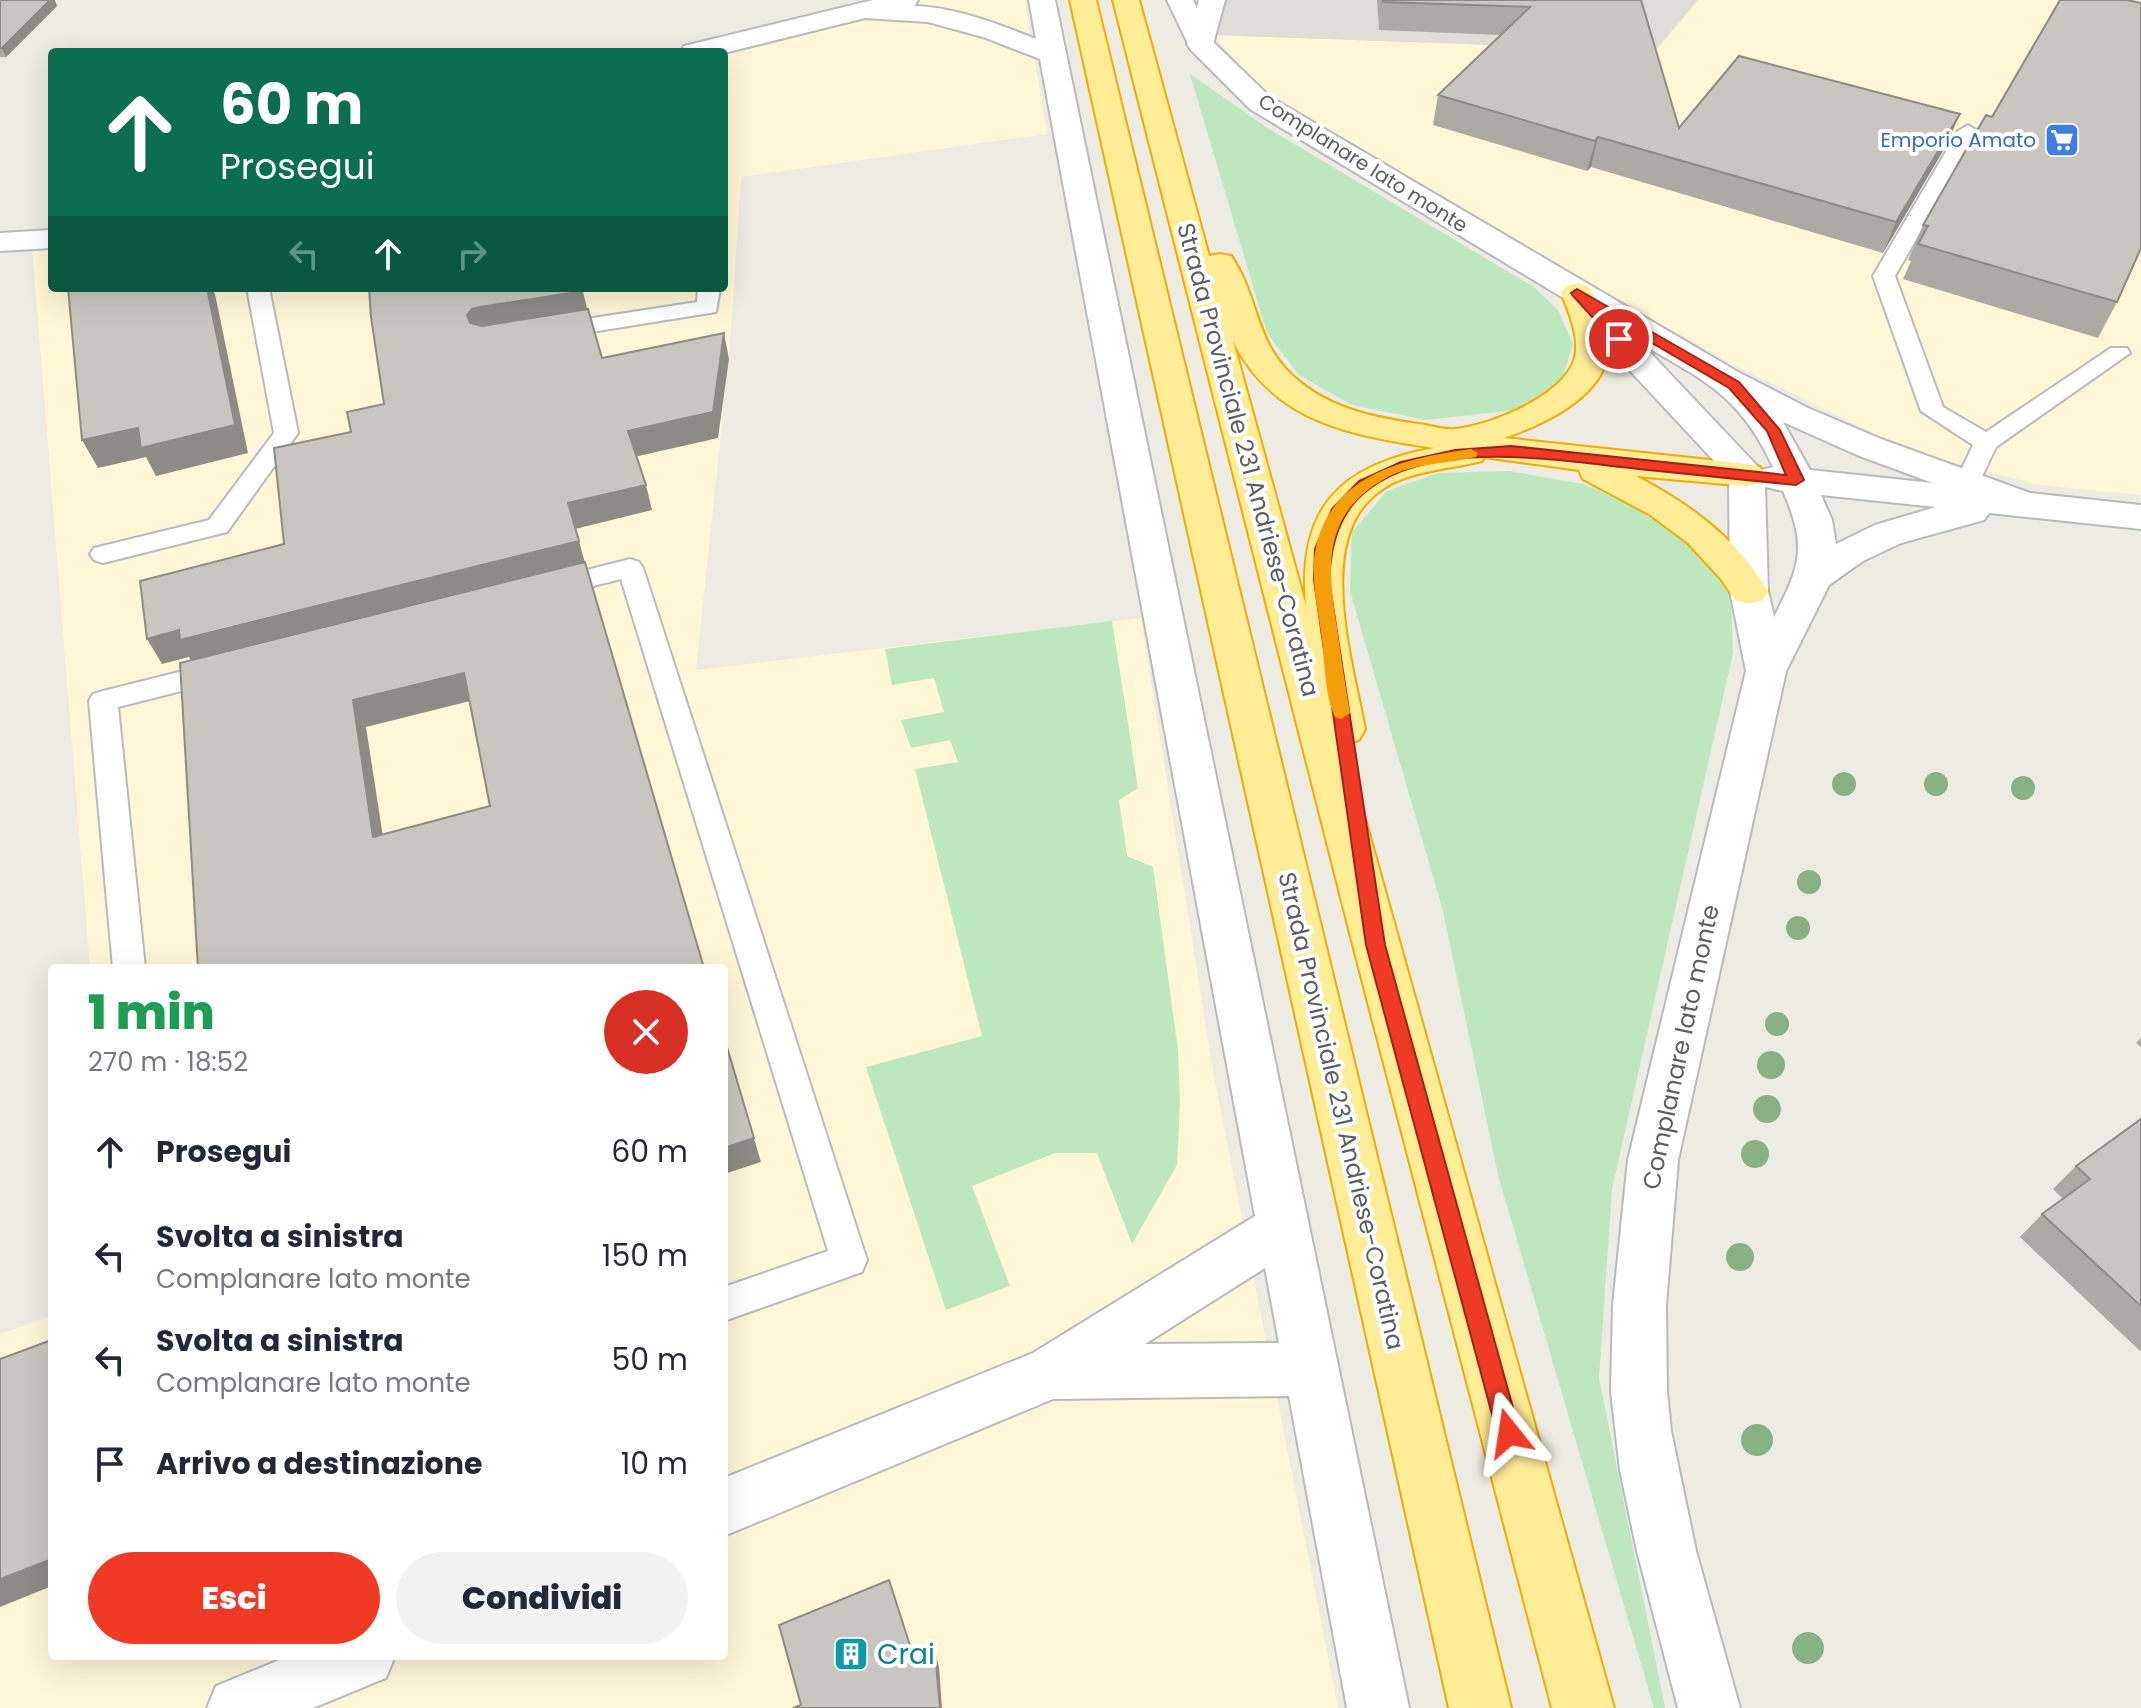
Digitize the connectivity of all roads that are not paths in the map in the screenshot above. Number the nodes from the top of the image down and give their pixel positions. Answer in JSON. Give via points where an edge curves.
{"nodes":[{"id":1,"x":905,"y":0,"type":"edge"},
{"id":2,"x":1083,"y":0,"type":"edge"},
{"id":3,"x":1126,"y":0,"type":"edge"},
{"id":4,"x":1180,"y":0,"type":"edge"},
{"id":5,"x":1212,"y":0,"type":"edge"},
{"id":6,"x":1023,"y":2,"type":"edge"},
{"id":7,"x":860,"y":12,"type":"junction"},
{"id":8,"x":929,"y":14,"type":"junction"},
{"id":9,"x":1200,"y":44,"type":"junction"},
{"id":10,"x":711,"y":48,"type":"edge"},
{"id":11,"x":1053,"y":55,"type":"junction"},
{"id":12,"x":1146,"y":74,"type":"junction"},
{"id":13,"x":1968,"y":131,"type":"dead end"},
{"id":14,"x":48,"y":239,"type":"edge"},
{"id":15,"x":0,"y":242,"type":"edge"},
{"id":16,"x":259,"y":292,"type":"edge"},
{"id":17,"x":709,"y":292,"type":"edge"},
{"id":18,"x":1577,"y":293,"type":"junction"},
{"id":19,"x":536,"y":334,"type":"edge"},
{"id":20,"x":2119,"y":353,"type":"edge"},
{"id":21,"x":1726,"y":379,"type":"junction"},
{"id":22,"x":1454,"y":440,"type":"junction"},
{"id":23,"x":1986,"y":443,"type":"junction"},
{"id":24,"x":1511,"y":451,"type":"junction"},
{"id":25,"x":1569,"y":458,"type":"junction"},
{"id":26,"x":1747,"y":475,"type":"junction"},
{"id":27,"x":1796,"y":480,"type":"junction"},
{"id":28,"x":1967,"y":483,"type":"junction"},
{"id":29,"x":2026,"y":505,"type":"junction"},
{"id":30,"x":2141,"y":517,"type":"edge"},
{"id":31,"x":103,"y":554,"type":"dead end"},
{"id":32,"x":1814,"y":577,"type":"junction"},
{"id":33,"x":1749,"y":591,"type":"junction"},
{"id":34,"x":521,"y":595,"type":"edge"},
{"id":35,"x":242,"y":666,"type":"edge"},
{"id":36,"x":1766,"y":671,"type":"junction"},
{"id":37,"x":1376,"y":945,"type":"junction"},
{"id":38,"x":129,"y":964,"type":"edge"},
{"id":39,"x":1284,"y":1227,"type":"junction"},
{"id":40,"x":728,"y":1303,"type":"edge"},
{"id":41,"x":1312,"y":1369,"type":"junction"},
{"id":42,"x":1052,"y":1372,"type":"junction"},
{"id":43,"x":728,"y":1505,"type":"edge"},
{"id":44,"x":354,"y":1660,"type":"edge"},
{"id":45,"x":238,"y":1708,"type":"edge"},
{"id":46,"x":1378,"y":1708,"type":"edge"},
{"id":47,"x":1480,"y":1708,"type":"edge"},
{"id":48,"x":1583,"y":1708,"type":"edge"},
{"id":49,"x":1709,"y":1708,"type":"edge"}],
"edges":[{"from":1,"to":7,"type":"street"},
{"from":2,"to":47,"type":"highway","name":"Strada Provinciale 231 Andriese-Coratina"},
{"from":3,"to":12,"type":"highway","name":"Strada Provinciale 231 Andriese-Coratina"},
{"from":4,"to":9,"type":"street","name":"Complanare lato monte"},
{"from":5,"to":9,"type":"street"},
{"from":6,"to":8,"type":"street"},
{"from":6,"to":11,"type":"street"},
{"from":7,"to":8,"type":"street"},
{"from":7,"to":10,"type":"street"},
{"from":8,"to":11,"type":"street"},
{"from":9,"to":18,"type":"street","name":"Complanare lato monte","via":[[1260,103]]},
{"from":11,"to":39,"type":"street"},
{"from":12,"to":22,"type":"highway","via":[[1255,352],[1268,372],[1300,398],[1336,416]]},
{"from":12,"to":37,"type":"highway","name":"Strada Provinciale 231 Andriese-Coratina"},
{"from":13,"to":23,"type":"lane","via":[[1884,276],[1933,411]]},
{"from":14,"to":15,"type":"street"},
{"from":16,"to":31,"type":"lane","via":[[286,433],[218,526]]},
{"from":17,"to":19,"type":"lane","via":[[708,307]]},
{"from":18,"to":21,"type":"street","name":"Complanare lato monte"},
{"from":18,"to":22,"type":"highway","via":[[1592,342],[1589,364],[1577,387],[1540,414]]},
{"from":18,"to":26,"type":"street","name":"Complanare lato monte"},
{"from":20,"to":23,"type":"lane"},
{"from":21,"to":27,"type":"street","name":"Complanare lato monte","via":[[1769,423]]},
{"from":21,"to":28,"type":"street","name":"Complanare lato monte","via":[[1851,440]]},
{"from":22,"to":24,"type":"highway"},
{"from":23,"to":28,"type":"lane"},
{"from":24,"to":25,"type":"highway"},
{"from":24,"to":37,"type":"highway","via":[[1444,457],[1382,474],[1347,500],[1327,533],[1322,580]]},
{"from":25,"to":26,"type":"highway"},
{"from":25,"to":33,"type":"highway","via":[[1691,523]]},
{"from":26,"to":27,"type":"street"},
{"from":26,"to":33,"type":"street","name":"Complanare lato monte"},
{"from":27,"to":29,"type":"street"},
{"from":27,"to":32,"type":"street","name":"Complanare lato monte","via":[[1817,531]]},
{"from":28,"to":29,"type":"street","name":"Complanare lato monte"},
{"from":29,"to":30,"type":"street"},
{"from":29,"to":32,"type":"street","name":"Complanare lato monte","via":[[1911,525],[1853,550]]},
{"from":32,"to":36,"type":"street","name":"Complanare lato monte"},
{"from":33,"to":36,"type":"street","name":"Complanare lato monte"},
{"from":34,"to":40,"type":"lane","via":[[630,568],[849,1260]]},
{"from":35,"to":38,"type":"lane","via":[[103,701]]},
{"from":36,"to":49,"type":"street","name":"Complanare lato monte","via":[[1653,1160],[1639,1308],[1639,1394],[1654,1497]]},
{"from":37,"to":48,"type":"highway","name":"Strada Provinciale 231 Andriese-Coratina"},
{"from":39,"to":41,"type":"street"},
{"from":39,"to":42,"type":"street"},
{"from":41,"to":42,"type":"street"},
{"from":41,"to":46,"type":"street"},
{"from":42,"to":43,"type":"street"},
{"from":44,"to":45,"type":"street"}]}
